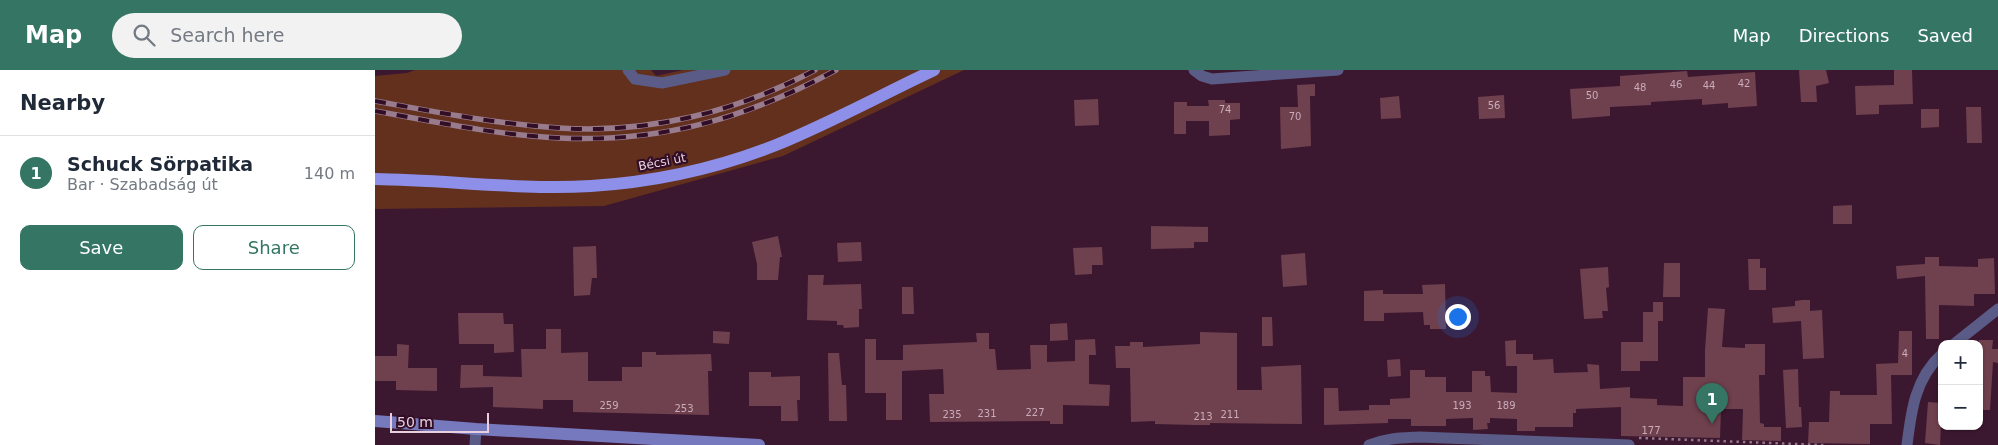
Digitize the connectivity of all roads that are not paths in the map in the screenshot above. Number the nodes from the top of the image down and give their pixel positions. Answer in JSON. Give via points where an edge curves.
{"nodes":[{"id":1,"x":628,"y":70,"type":"edge"},
{"id":2,"x":725,"y":70,"type":"edge"},
{"id":3,"x":934,"y":70,"type":"edge"},
{"id":4,"x":1194,"y":70,"type":"edge"},
{"id":5,"x":1338,"y":70,"type":"edge"},
{"id":6,"x":375,"y":179,"type":"edge"},
{"id":7,"x":1998,"y":309,"type":"edge"},
{"id":8,"x":1959,"y":340,"type":"edge"},
{"id":9,"x":1938,"y":359,"type":"edge"},
{"id":10,"x":375,"y":421,"type":"edge"},
{"id":11,"x":476,"y":429,"type":"junction"},
{"id":12,"x":475,"y":445,"type":"edge"},
{"id":13,"x":759,"y":445,"type":"edge"},
{"id":14,"x":1369,"y":445,"type":"edge"},
{"id":15,"x":1629,"y":445,"type":"edge"},
{"id":16,"x":1907,"y":445,"type":"edge"}],
"edges":[{"from":1,"to":2,"type":"street","via":[[635,79],[662,83]]},
{"from":3,"to":6,"type":"main road","name":"Bécsi út","via":[[775,145],[727,162],[655,178],[592,186],[543,187]]},
{"from":4,"to":5,"type":"street","via":[[1212,80]]},
{"from":7,"to":8,"type":"street"},
{"from":9,"to":16,"type":"street","via":[[1916,393]]},
{"from":10,"to":11,"type":"main road"},
{"from":11,"to":12,"type":"street"},
{"from":11,"to":13,"type":"main road"},
{"from":14,"to":15,"type":"street","via":[[1380,440],[1411,438]]}]}
